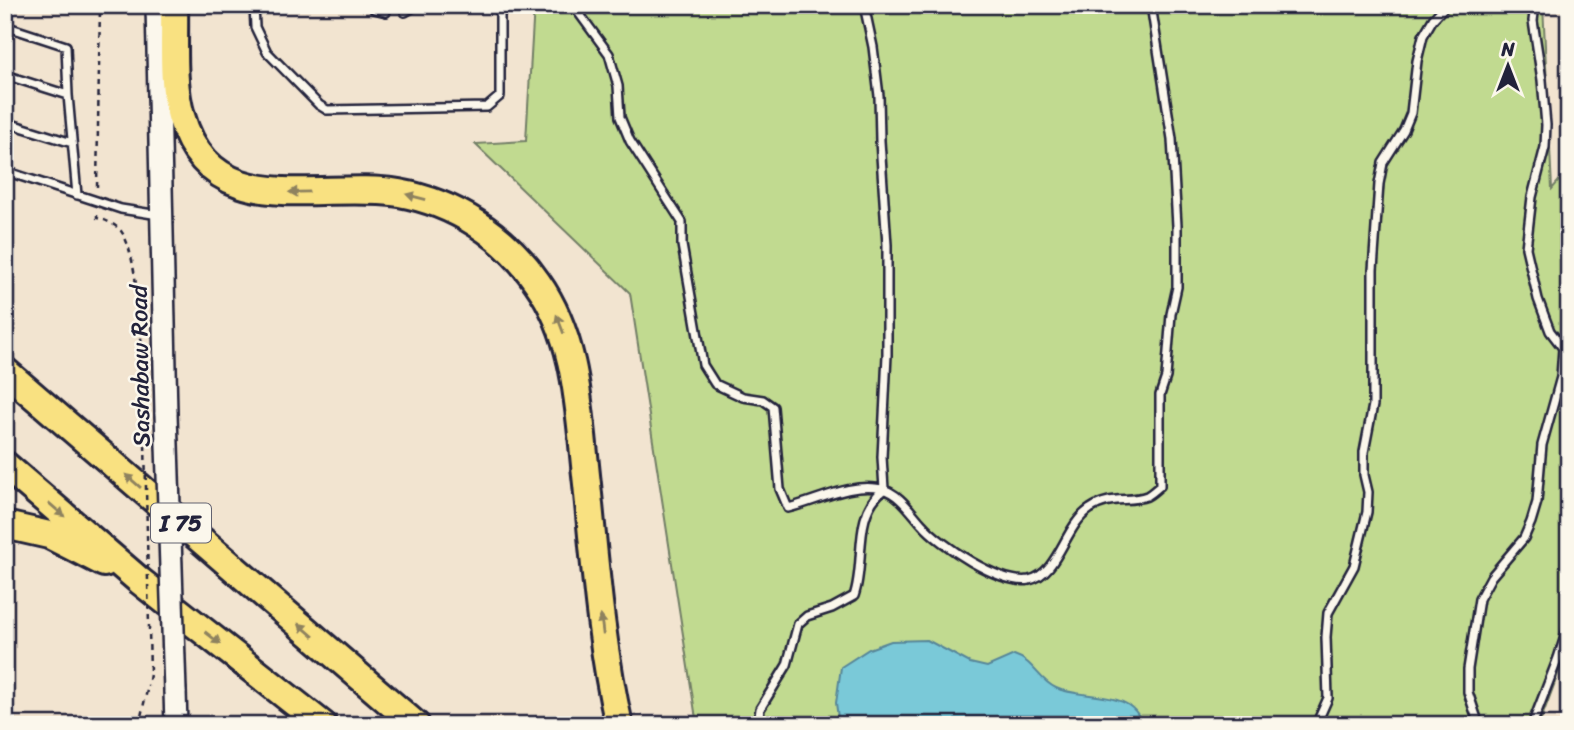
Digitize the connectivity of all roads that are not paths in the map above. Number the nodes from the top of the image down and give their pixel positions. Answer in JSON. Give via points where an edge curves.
{"nodes":[{"id":1,"x":157,"y":5,"type":"edge"},
{"id":2,"x":174,"y":5,"type":"edge"},
{"id":3,"x":254,"y":5,"type":"edge"},
{"id":4,"x":372,"y":5,"type":"edge"},
{"id":5,"x":417,"y":5,"type":"edge"},
{"id":6,"x":500,"y":5,"type":"edge"},
{"id":7,"x":573,"y":5,"type":"edge"},
{"id":8,"x":864,"y":5,"type":"edge"},
{"id":9,"x":1151,"y":5,"type":"edge"},
{"id":10,"x":1446,"y":5,"type":"edge"},
{"id":11,"x":1535,"y":5,"type":"edge"},
{"id":12,"x":386,"y":12,"type":"dead end"},
{"id":13,"x":405,"y":12,"type":"dead end"},
{"id":14,"x":5,"y":26,"type":"edge"},
{"id":15,"x":5,"y":75,"type":"edge"},
{"id":16,"x":68,"y":95,"type":"junction"},
{"id":17,"x":5,"y":122,"type":"edge"},
{"id":18,"x":72,"y":143,"type":"junction"},
{"id":19,"x":5,"y":171,"type":"edge"},
{"id":20,"x":77,"y":195,"type":"junction"},
{"id":21,"x":163,"y":215,"type":"junction"},
{"id":22,"x":5,"y":371,"type":"edge"},
{"id":23,"x":5,"y":465,"type":"edge"},
{"id":24,"x":884,"y":489,"type":"junction"},
{"id":25,"x":5,"y":525,"type":"edge"},
{"id":26,"x":140,"y":581,"type":"junction"},
{"id":27,"x":1569,"y":624,"type":"edge"},
{"id":28,"x":176,"y":725,"type":"edge"},
{"id":29,"x":323,"y":725,"type":"edge"},
{"id":30,"x":416,"y":725,"type":"edge"},
{"id":31,"x":619,"y":725,"type":"edge"},
{"id":32,"x":758,"y":725,"type":"edge"},
{"id":33,"x":1316,"y":725,"type":"edge"},
{"id":34,"x":1479,"y":725,"type":"edge"},
{"id":35,"x":1532,"y":725,"type":"edge"}],
"edges":[{"from":1,"to":21,"type":"main road","name":"Sashabaw Road"},
{"from":31,"to":2,"type":"highway","one_way":true,"via":[[605,649],[575,377],[562,328],[546,294],[497,238],[443,206],[390,192],[262,190],[235,182],[210,165],[180,115]]},
{"from":3,"to":6,"type":"lane","via":[[255,27],[267,52],[327,110],[487,107],[500,96]]},
{"from":4,"to":12,"type":"lane"},
{"from":5,"to":13,"type":"lane"},
{"from":7,"to":24,"type":"lane","via":[[609,54],[620,117],[630,141],[682,222],[703,365],[715,384],[773,407],[780,489],[788,508],[848,489]]},
{"from":8,"to":24,"type":"lane","via":[[879,96],[887,245]]},
{"from":9,"to":24,"type":"lane","via":[[1172,139],[1177,226],[1177,287],[1160,395],[1160,486],[1148,496],[1113,499],[1091,508],[1075,522],[1056,560],[1029,580],[999,576],[962,557]]},
{"from":10,"to":33,"type":"lane","via":[[1423,36],[1411,113],[1383,163],[1379,184],[1373,270],[1374,405],[1364,452],[1367,512],[1354,566],[1328,613],[1328,698]]},
{"from":11,"to":34,"type":"lane","via":[[1532,21],[1546,125],[1526,248],[1538,299],[1550,331],[1563,348],[1561,377],[1542,445],[1531,522],[1479,599],[1468,669],[1468,692]]},
{"from":14,"to":16,"type":"lane","via":[[66,46]]},
{"from":15,"to":16,"type":"lane"},
{"from":16,"to":18,"type":"lane"},
{"from":17,"to":18,"type":"lane"},
{"from":18,"to":20,"type":"lane"},
{"from":19,"to":20,"type":"lane"},
{"from":20,"to":21,"type":"lane","via":[[121,209]]},
{"from":21,"to":28,"type":"main road","name":"Sashabaw Road","bridge":true},
{"from":30,"to":22,"type":"highway","number":"I 75","one_way":true},
{"from":23,"to":26,"type":"highway","number":"I 75","one_way":true},
{"from":24,"to":32,"type":"lane","via":[[875,496],[862,532],[854,596],[799,624],[788,665],[760,709]]},
{"from":25,"to":26,"type":"highway","via":[[49,535]]},
{"from":26,"to":29,"type":"highway","number":"I 75","one_way":true},
{"from":27,"to":35,"type":"lane"}]}
